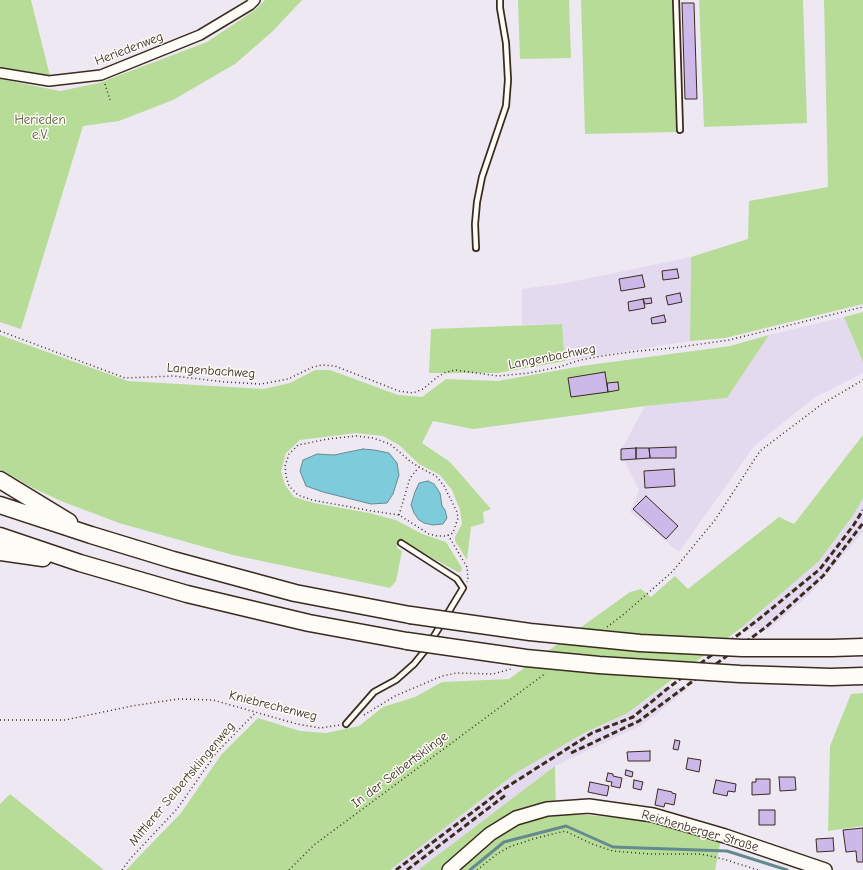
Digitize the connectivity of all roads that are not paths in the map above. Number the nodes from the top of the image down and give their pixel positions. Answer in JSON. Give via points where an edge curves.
{"nodes":[{"id":1,"x":255,"y":0,"type":"edge"},
{"id":2,"x":500,"y":0,"type":"edge"},
{"id":3,"x":676,"y":0,"type":"edge"},
{"id":4,"x":0,"y":73,"type":"edge"},
{"id":5,"x":680,"y":130,"type":"dead end"},
{"id":6,"x":476,"y":248,"type":"dead end"},
{"id":7,"x":0,"y":480,"type":"edge"},
{"id":8,"x":0,"y":505,"type":"edge"},
{"id":9,"x":91,"y":535,"type":"junction"},
{"id":10,"x":0,"y":536,"type":"edge"},
{"id":11,"x":401,"y":543,"type":"dead end"},
{"id":12,"x":0,"y":552,"type":"edge"},
{"id":13,"x":80,"y":563,"type":"junction"},
{"id":14,"x":863,"y":648,"type":"edge"},
{"id":15,"x":863,"y":676,"type":"edge"},
{"id":16,"x":346,"y":724,"type":"road end"},
{"id":17,"x":449,"y":870,"type":"edge"},
{"id":18,"x":825,"y":870,"type":"edge"}],
"edges":[{"from":1,"to":4,"type":"street","name":"Heriedenweg","via":[[200,35],[101,75],[49,81]]},
{"from":2,"to":6,"type":"lane","via":[[506,43],[506,106],[482,177],[475,224]]},
{"from":3,"to":5,"type":"lane"},
{"from":7,"to":9,"type":"highway"},
{"from":8,"to":9,"type":"highway"},
{"from":9,"to":14,"type":"highway","bridge":true,"via":[[295,593],[410,615],[530,632],[640,643],[742,648]]},
{"from":10,"to":13,"type":"highway"},
{"from":11,"to":16,"type":"lane","via":[[457,579],[464,588],[426,650],[414,664],[396,680],[374,692]]},
{"from":12,"to":13,"type":"highway"},
{"from":13,"to":15,"type":"highway","bridge":true,"via":[[309,623],[407,641],[526,658],[599,665],[740,674]]},
{"from":17,"to":18,"type":"main road","name":"Reichenberger Straße","via":[[490,834],[516,818],[547,809],[589,806],[653,815],[725,836],[802,865]]}]}
